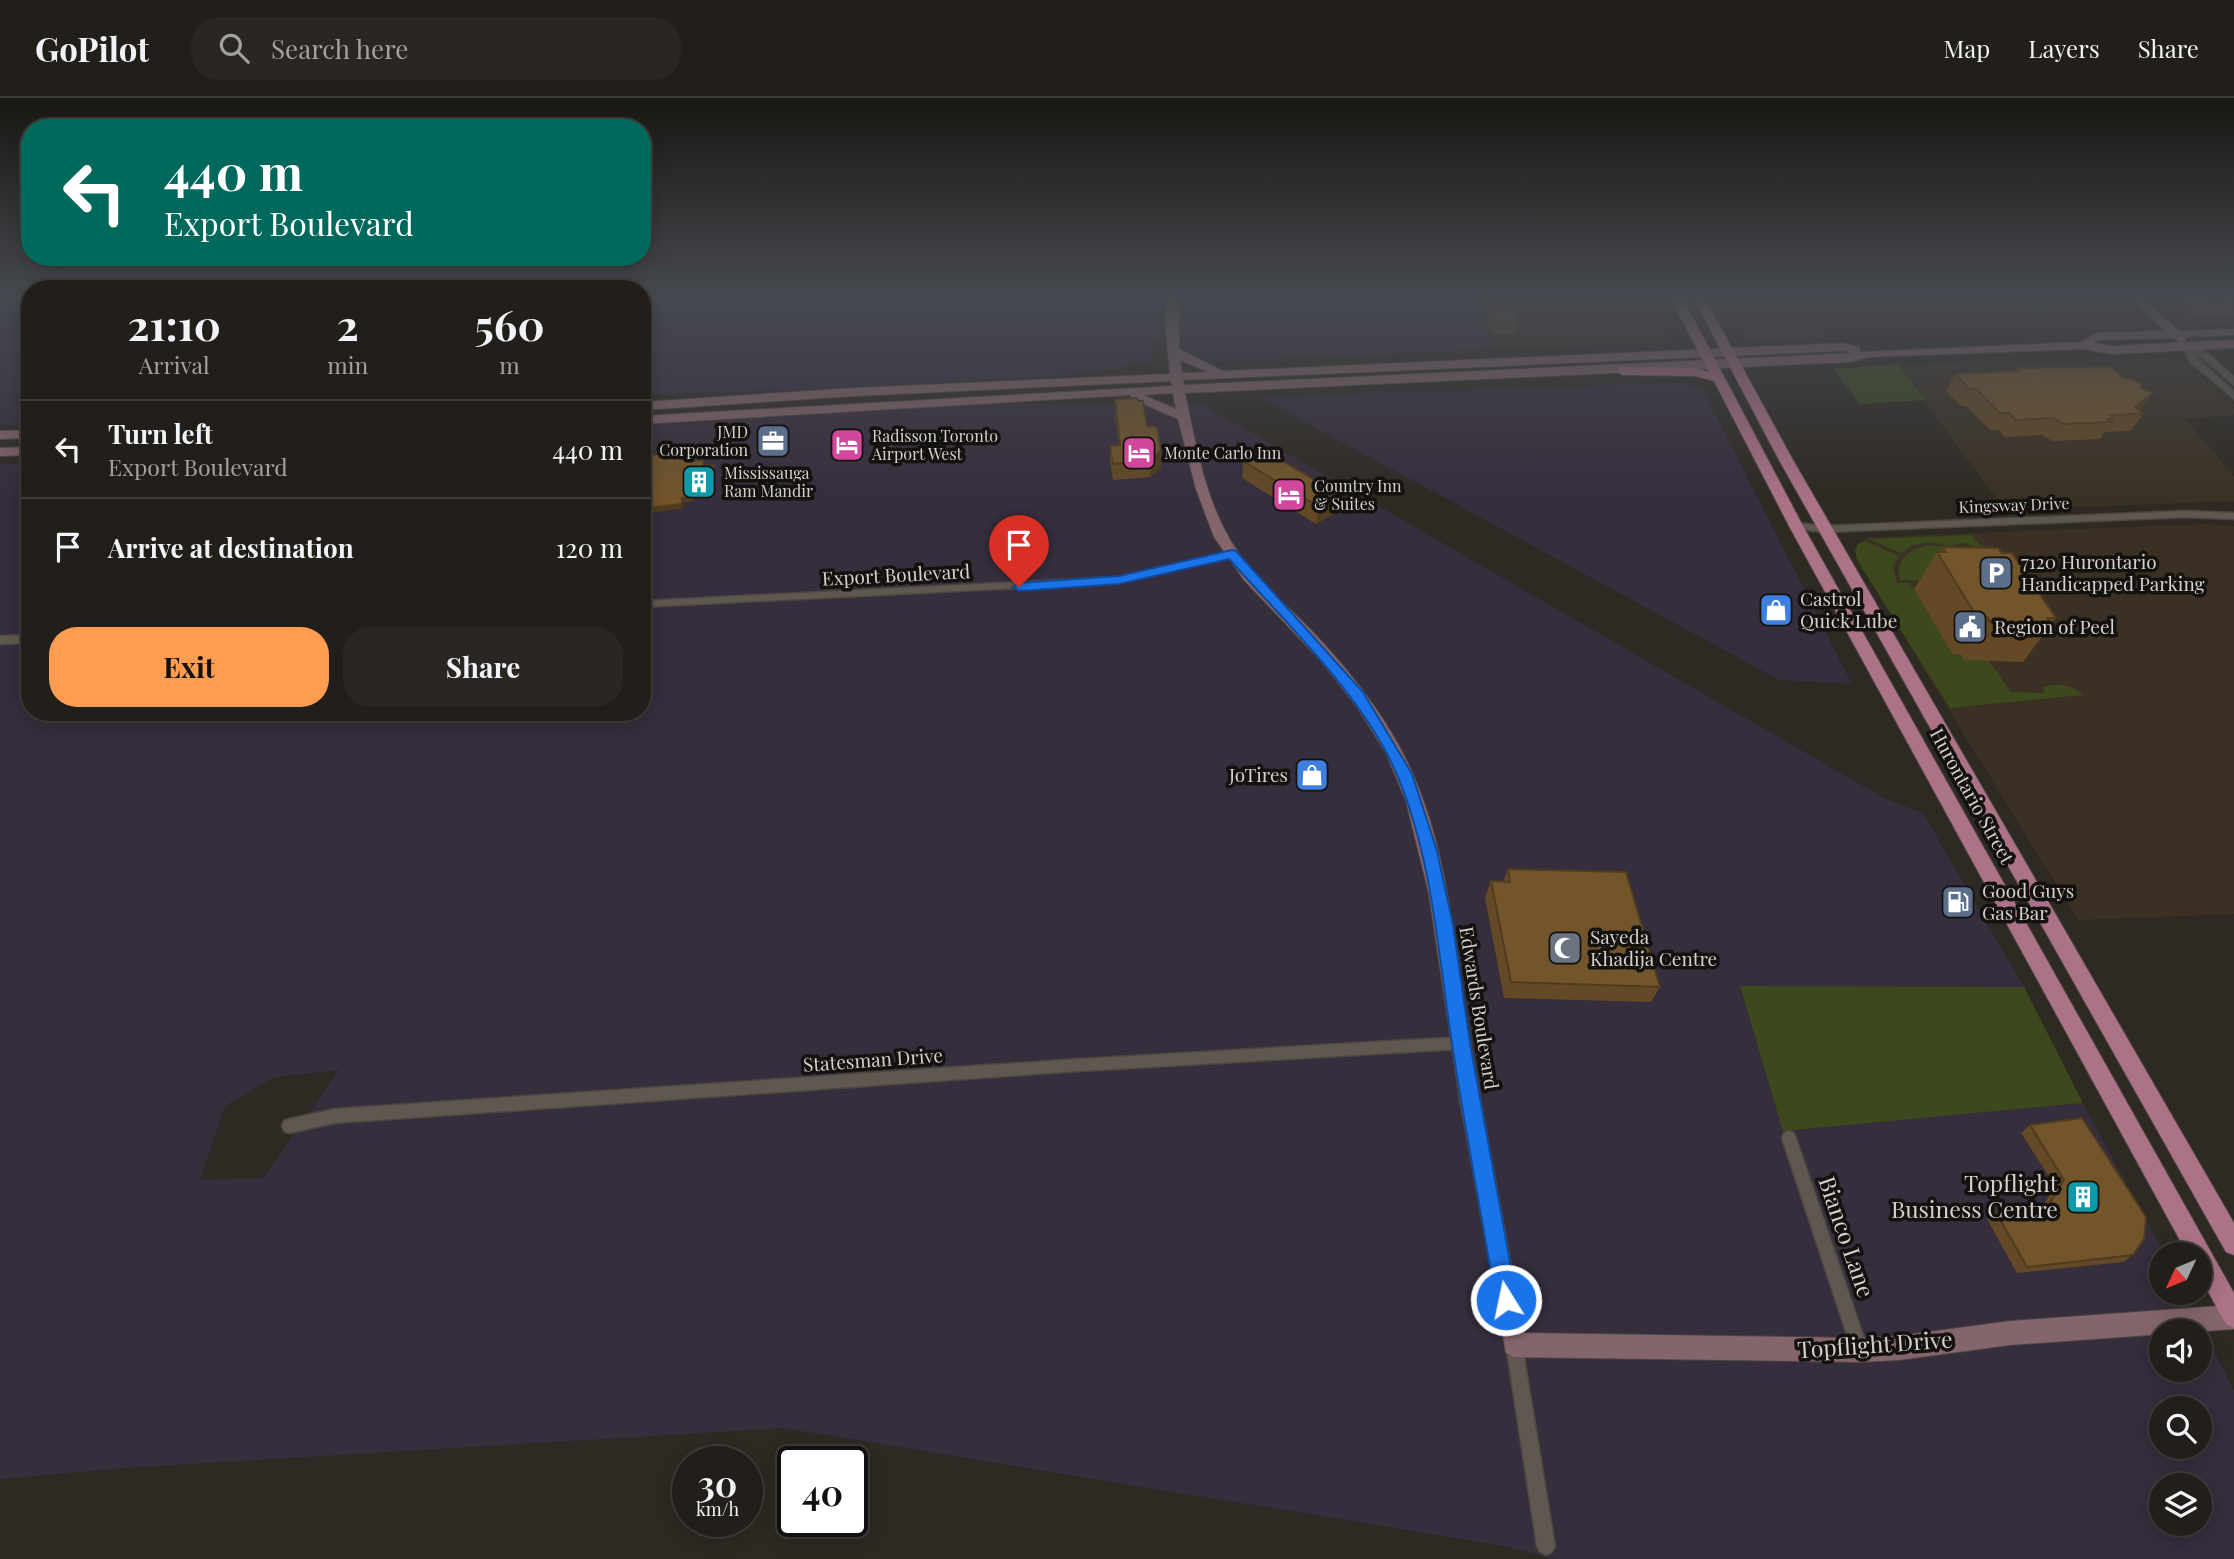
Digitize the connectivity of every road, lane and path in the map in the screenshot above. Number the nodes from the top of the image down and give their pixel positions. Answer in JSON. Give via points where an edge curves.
{"nodes":[{"id":1,"x":1175,"y":365,"type":"edge"},
{"id":2,"x":1201,"y":365,"type":"edge"},
{"id":3,"x":1425,"y":365,"type":"edge"},
{"id":4,"x":1713,"y":365,"type":"edge"},
{"id":5,"x":1723,"y":365,"type":"edge"},
{"id":6,"x":1735,"y":365,"type":"edge"},
{"id":7,"x":2199,"y":365,"type":"edge"},
{"id":8,"x":2216,"y":365,"type":"edge"},
{"id":9,"x":1717,"y":372,"type":"junction"},
{"id":10,"x":1237,"y":374,"type":"junction"},
{"id":11,"x":2234,"y":382,"type":"edge"},
{"id":12,"x":1177,"y":384,"type":"junction"},
{"id":13,"x":1048,"y":389,"type":"junction"},
{"id":14,"x":985,"y":393,"type":"junction"},
{"id":15,"x":1121,"y":393,"type":"junction"},
{"id":16,"x":2234,"y":396,"type":"edge"},
{"id":17,"x":651,"y":405,"type":"edge"},
{"id":18,"x":1184,"y":417,"type":"junction"},
{"id":19,"x":651,"y":419,"type":"edge"},
{"id":20,"x":21,"y":434,"type":"edge"},
{"id":21,"x":0,"y":435,"type":"edge"},
{"id":22,"x":21,"y":451,"type":"edge"},
{"id":23,"x":0,"y":452,"type":"edge"},
{"id":24,"x":2234,"y":516,"type":"edge"},
{"id":25,"x":1796,"y":526,"type":"junction"},
{"id":26,"x":1827,"y":528,"type":"junction"},
{"id":27,"x":1232,"y":554,"type":"junction"},
{"id":28,"x":651,"y":604,"type":"edge"},
{"id":29,"x":21,"y":639,"type":"edge"},
{"id":30,"x":0,"y":640,"type":"edge"},
{"id":31,"x":1461,"y":1043,"type":"junction"},
{"id":32,"x":289,"y":1126,"type":"dead end"},
{"id":33,"x":1789,"y":1138,"type":"dead end"},
{"id":34,"x":2234,"y":1244,"type":"edge"},
{"id":35,"x":2234,"y":1316,"type":"edge"},
{"id":36,"x":1514,"y":1345,"type":"junction"},
{"id":37,"x":1860,"y":1350,"type":"junction"},
{"id":38,"x":1546,"y":1546,"type":"dead end"}],
"edges":[{"from":1,"to":12,"type":"main road","name":"Edwards Boulevard"},
{"from":2,"to":10,"type":"main road"},
{"from":3,"to":10,"type":"main road"},
{"from":4,"to":9,"type":"main road","name":"Hurontario Street"},
{"from":5,"to":9,"type":"main road"},
{"from":6,"to":26,"type":"main road","name":"Hurontario Street"},
{"from":7,"to":16,"type":"street"},
{"from":8,"to":11,"type":"street"},
{"from":9,"to":12,"type":"main road","via":[[1622,370]]},
{"from":9,"to":25,"type":"main road","name":"Hurontario Street"},
{"from":10,"to":12,"type":"main road"},
{"from":12,"to":13,"type":"main road"},
{"from":12,"to":15,"type":"main road"},
{"from":12,"to":18,"type":"main road","name":"Edwards Boulevard"},
{"from":13,"to":14,"type":"main road"},
{"from":13,"to":15,"type":"main road"},
{"from":14,"to":17,"type":"main road","via":[[855,392]]},
{"from":14,"to":19,"type":"main road"},
{"from":15,"to":18,"type":"main road","via":[[1155,402]]},
{"from":18,"to":27,"type":"main road","name":"Edwards Boulevard","via":[[1200,491]]},
{"from":20,"to":21,"type":"main road"},
{"from":22,"to":23,"type":"main road"},
{"from":24,"to":26,"type":"street","name":"Kingsway Drive"},
{"from":25,"to":26,"type":"street","name":"Kingsway Drive"},
{"from":25,"to":35,"type":"main road","name":"Hurontario Street"},
{"from":26,"to":34,"type":"main road","name":"Hurontario Street"},
{"from":27,"to":28,"type":"street","name":"Export Boulevard","via":[[1119,580]]},
{"from":27,"to":31,"type":"main road","name":"Edwards Boulevard","via":[[1358,695],[1405,774],[1445,925]]},
{"from":29,"to":30,"type":"street"},
{"from":31,"to":32,"type":"street","name":"Statesman Drive","via":[[349,1115]]},
{"from":31,"to":36,"type":"main road","name":"Edwards Boulevard"},
{"from":33,"to":37,"type":"street","name":"Bianco Lane"},
{"from":35,"to":37,"type":"main road","name":"Topflight Drive"},
{"from":36,"to":37,"type":"main road","name":"Topflight Drive"},
{"from":36,"to":38,"type":"street","name":"Edwards Boulevard"}]}
